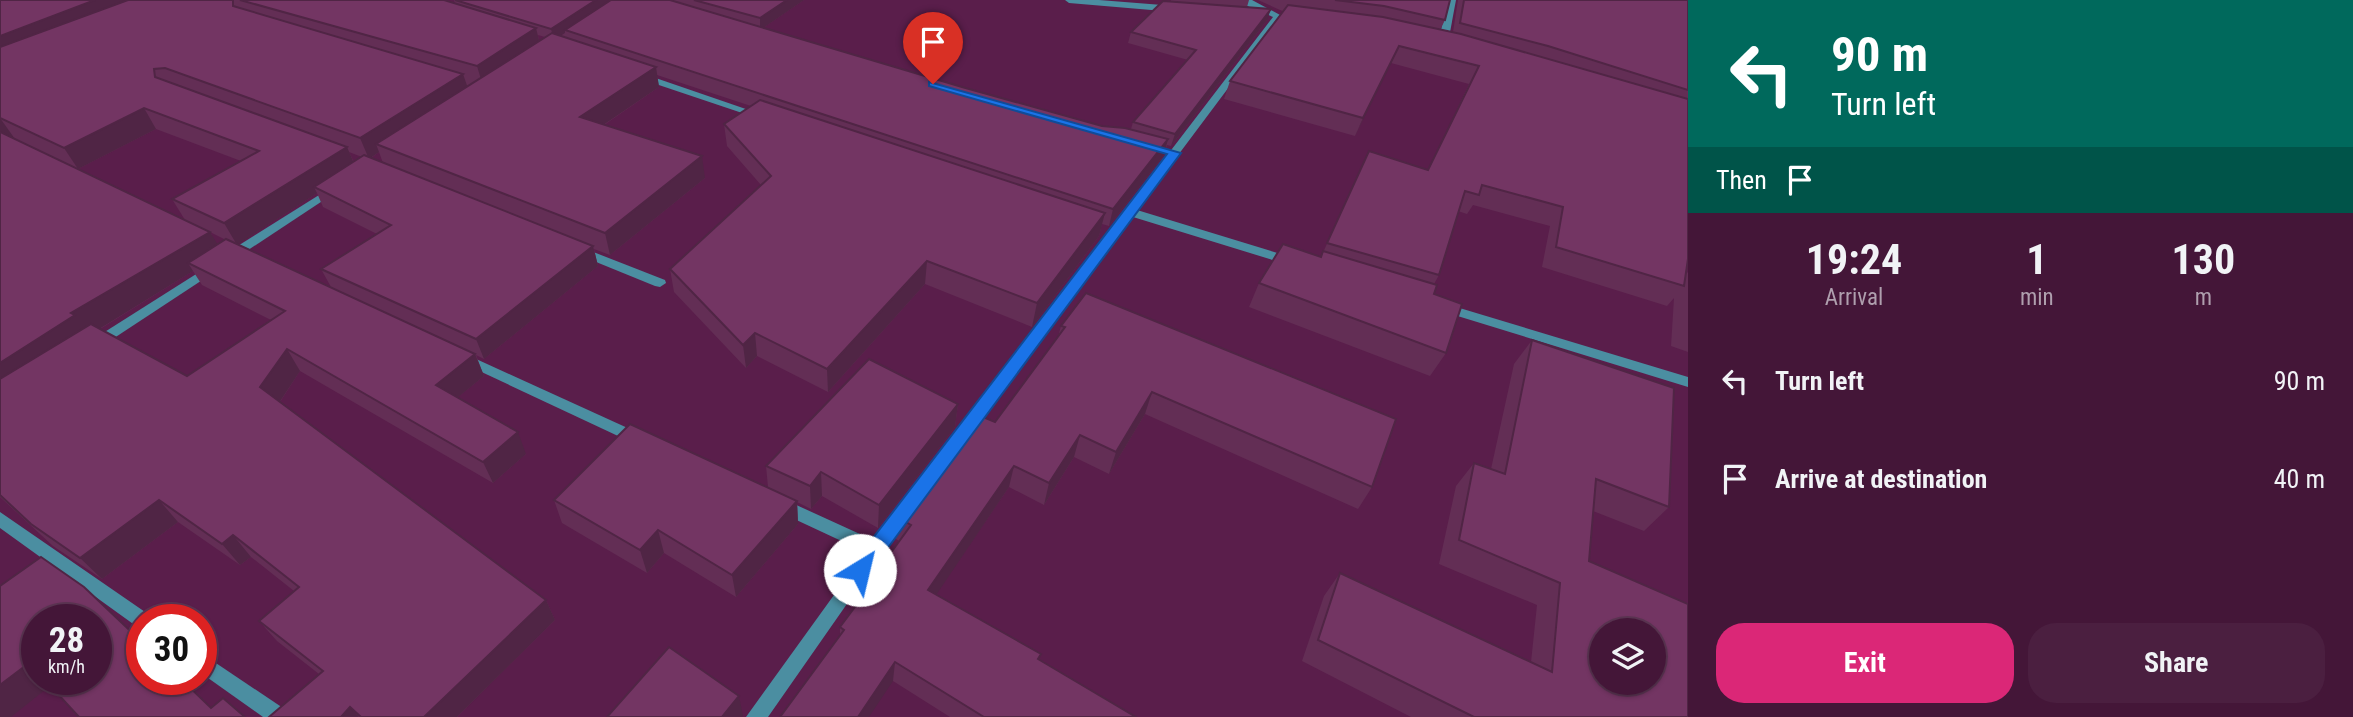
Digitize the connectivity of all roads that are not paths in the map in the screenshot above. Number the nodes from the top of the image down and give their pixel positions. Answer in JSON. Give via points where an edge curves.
{"nodes":[{"id":1,"x":1069,"y":0,"type":"edge"},
{"id":2,"x":1248,"y":0,"type":"edge"},
{"id":3,"x":1452,"y":0,"type":"edge"},
{"id":4,"x":1183,"y":9,"type":"edge"},
{"id":5,"x":1237,"y":13,"type":"edge"},
{"id":6,"x":1284,"y":17,"type":"junction"},
{"id":7,"x":1430,"y":40,"type":"edge"},
{"id":8,"x":1443,"y":43,"type":"junction"},
{"id":9,"x":1456,"y":47,"type":"edge"},
{"id":10,"x":632,"y":73,"type":"edge"},
{"id":11,"x":775,"y":121,"type":"edge"},
{"id":12,"x":348,"y":180,"type":"edge"},
{"id":13,"x":1130,"y":212,"type":"junction"},
{"id":14,"x":572,"y":247,"type":"edge"},
{"id":15,"x":1303,"y":265,"type":"edge"},
{"id":16,"x":660,"y":283,"type":"dead end"},
{"id":17,"x":1423,"y":301,"type":"edge"},
{"id":18,"x":91,"y":347,"type":"edge"},
{"id":19,"x":449,"y":351,"type":"edge"},
{"id":20,"x":1688,"y":382,"type":"edge"},
{"id":21,"x":957,"y":440,"type":"edge"},
{"id":22,"x":649,"y":444,"type":"edge"},
{"id":23,"x":916,"y":494,"type":"edge"},
{"id":24,"x":762,"y":496,"type":"edge"},
{"id":25,"x":0,"y":519,"type":"edge"},
{"id":26,"x":875,"y":549,"type":"junction"},
{"id":27,"x":126,"y":609,"type":"edge"},
{"id":28,"x":217,"y":673,"type":"edge"},
{"id":29,"x":279,"y":717,"type":"edge"},
{"id":30,"x":756,"y":717,"type":"edge"}],
"edges":[{"from":1,"to":4,"type":"street"},
{"from":2,"to":6,"type":"street"},
{"from":3,"to":8,"type":"street"},
{"from":5,"to":6,"type":"street"},
{"from":6,"to":13,"type":"street","via":[[1168,151]]},
{"from":7,"to":8,"type":"street"},
{"from":8,"to":9,"type":"street"},
{"from":10,"to":11,"type":"street"},
{"from":12,"to":18,"type":"street"},
{"from":13,"to":15,"type":"street"},
{"from":13,"to":21,"type":"street","via":[[1107,232]]},
{"from":14,"to":16,"type":"street"},
{"from":17,"to":20,"type":"street"},
{"from":19,"to":22,"type":"street"},
{"from":23,"to":26,"type":"street"},
{"from":24,"to":26,"type":"street"},
{"from":25,"to":27,"type":"street"},
{"from":26,"to":30,"type":"street"},
{"from":28,"to":29,"type":"street"}]}
